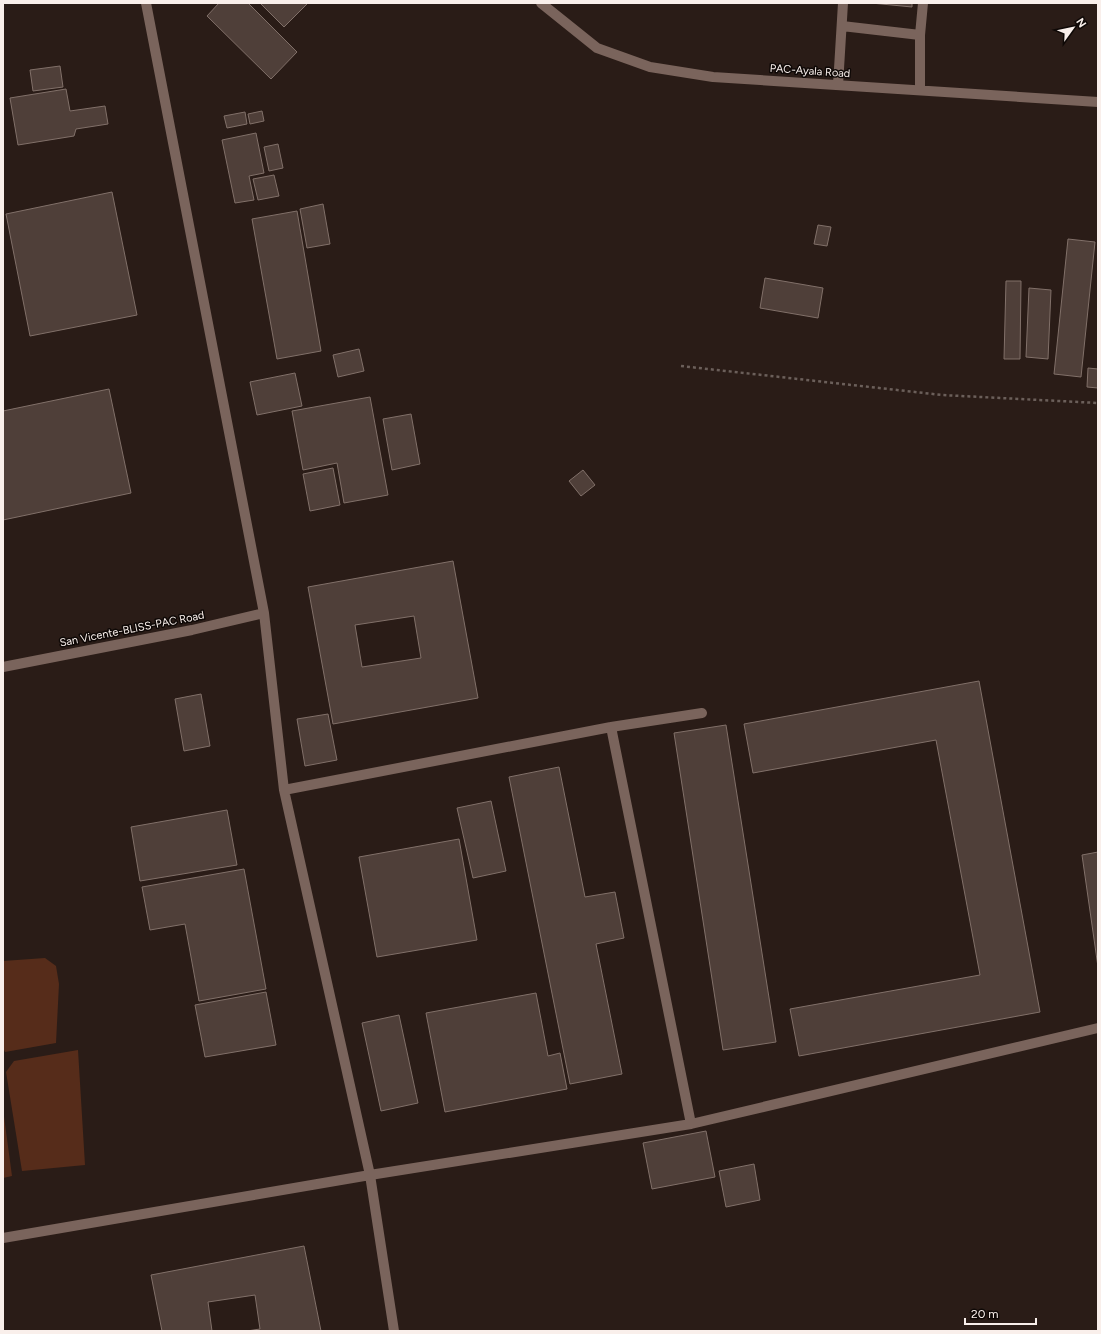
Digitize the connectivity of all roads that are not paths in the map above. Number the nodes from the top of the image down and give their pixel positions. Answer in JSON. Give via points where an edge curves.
{"nodes":[{"id":1,"x":146,"y":3,"type":"edge"},
{"id":2,"x":541,"y":3,"type":"edge"},
{"id":3,"x":843,"y":3,"type":"edge"},
{"id":4,"x":923,"y":3,"type":"edge"},
{"id":5,"x":842,"y":26,"type":"junction"},
{"id":6,"x":920,"y":35,"type":"junction"},
{"id":7,"x":838,"y":85,"type":"junction"},
{"id":8,"x":920,"y":90,"type":"junction"},
{"id":9,"x":1098,"y":102,"type":"edge"},
{"id":10,"x":264,"y":613,"type":"junction"},
{"id":11,"x":3,"y":667,"type":"edge"},
{"id":12,"x":702,"y":712,"type":"dead end"},
{"id":13,"x":611,"y":727,"type":"junction"},
{"id":14,"x":284,"y":790,"type":"junction"},
{"id":15,"x":1098,"y":1028,"type":"edge"},
{"id":16,"x":691,"y":1124,"type":"junction"},
{"id":17,"x":370,"y":1175,"type":"junction"},
{"id":18,"x":3,"y":1238,"type":"edge"},
{"id":19,"x":394,"y":1331,"type":"edge"}],
"edges":[{"from":1,"to":10,"type":"street"},
{"from":2,"to":7,"type":"street","name":"PAC-Ayala Road","via":[[597,48],[650,67],[713,77]]},
{"from":3,"to":5,"type":"street"},
{"from":4,"to":6,"type":"street"},
{"from":5,"to":6,"type":"street"},
{"from":5,"to":7,"type":"street"},
{"from":6,"to":8,"type":"street"},
{"from":7,"to":8,"type":"street","name":"PAC-Ayala Road"},
{"from":8,"to":9,"type":"street","name":"PAC-Ayala Road"},
{"from":10,"to":11,"type":"street","name":"San Vicente-BLISS-PAC Road","via":[[192,630]]},
{"from":10,"to":14,"type":"street"},
{"from":12,"to":13,"type":"street"},
{"from":13,"to":14,"type":"street"},
{"from":13,"to":16,"type":"street"},
{"from":14,"to":17,"type":"street"},
{"from":15,"to":16,"type":"street"},
{"from":16,"to":17,"type":"street"},
{"from":17,"to":18,"type":"street"},
{"from":17,"to":19,"type":"street"}]}
